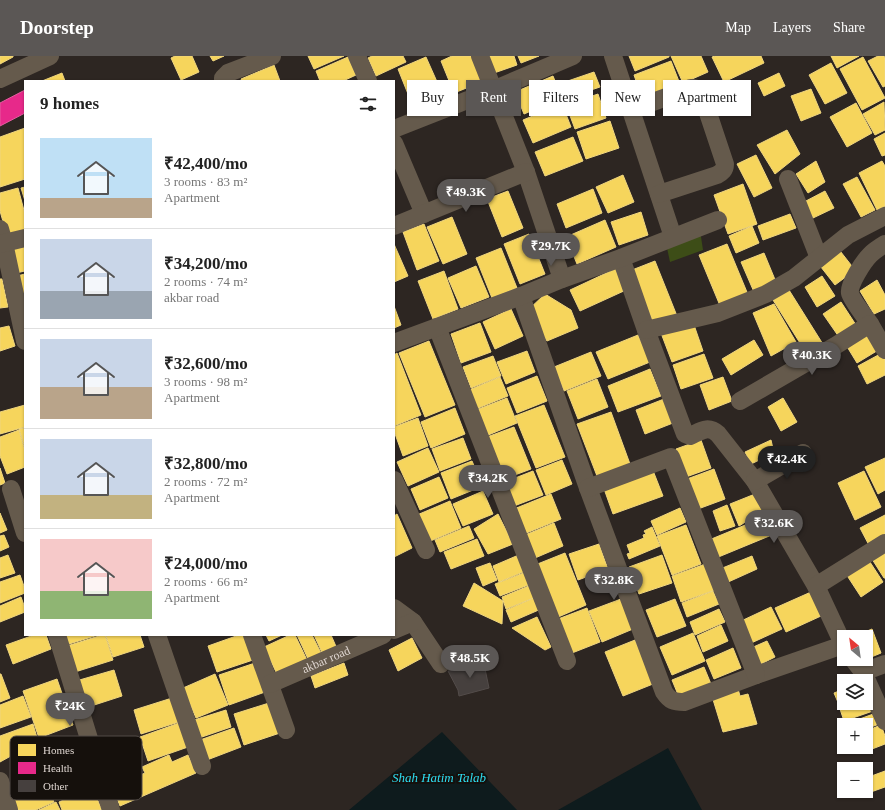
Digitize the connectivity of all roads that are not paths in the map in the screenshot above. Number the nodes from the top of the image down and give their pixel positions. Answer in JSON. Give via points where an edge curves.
{"nodes":[{"id":1,"x":50,"y":56,"type":"edge"},
{"id":2,"x":272,"y":56,"type":"edge"},
{"id":3,"x":357,"y":56,"type":"edge"},
{"id":4,"x":480,"y":56,"type":"edge"},
{"id":5,"x":573,"y":56,"type":"edge"},
{"id":6,"x":614,"y":56,"type":"edge"},
{"id":7,"x":0,"y":80,"type":"edge"},
{"id":8,"x":223,"y":80,"type":"edge"},
{"id":9,"x":368,"y":80,"type":"edge"},
{"id":10,"x":489,"y":80,"type":"edge"},
{"id":11,"x":517,"y":80,"type":"edge"},
{"id":12,"x":622,"y":80,"type":"edge"},
{"id":13,"x":466,"y":101,"type":"edge"},
{"id":14,"x":655,"y":101,"type":"edge"},
{"id":15,"x":503,"y":116,"type":"edge"},
{"id":16,"x":633,"y":116,"type":"edge"},
{"id":17,"x":395,"y":129,"type":"edge"},
{"id":18,"x":395,"y":145,"type":"edge"},
{"id":19,"x":526,"y":172,"type":"junction"},
{"id":20,"x":788,"y":179,"type":"dead end"},
{"id":21,"x":658,"y":194,"type":"junction"},
{"id":22,"x":424,"y":214,"type":"junction"},
{"id":23,"x":885,"y":216,"type":"edge"},
{"id":24,"x":718,"y":220,"type":"dead end"},
{"id":25,"x":395,"y":226,"type":"edge"},
{"id":26,"x":673,"y":237,"type":"junction"},
{"id":27,"x":24,"y":238,"type":"edge"},
{"id":28,"x":1,"y":239,"type":"edge"},
{"id":29,"x":885,"y":244,"type":"edge"},
{"id":30,"x":622,"y":258,"type":"junction"},
{"id":31,"x":819,"y":258,"type":"junction"},
{"id":32,"x":562,"y":279,"type":"junction"},
{"id":33,"x":520,"y":296,"type":"junction"},
{"id":34,"x":870,"y":324,"type":"junction"},
{"id":35,"x":437,"y":326,"type":"junction"},
{"id":36,"x":646,"y":330,"type":"junction"},
{"id":37,"x":24,"y":337,"type":"edge"},
{"id":38,"x":395,"y":343,"type":"edge"},
{"id":39,"x":885,"y":350,"type":"edge"},
{"id":40,"x":740,"y":401,"type":"dead end"},
{"id":41,"x":804,"y":453,"type":"dead end"},
{"id":42,"x":395,"y":482,"type":"edge"},
{"id":43,"x":755,"y":482,"type":"junction"},
{"id":44,"x":588,"y":488,"type":"junction"},
{"id":45,"x":12,"y":489,"type":"edge"},
{"id":46,"x":24,"y":530,"type":"edge"},
{"id":47,"x":885,"y":543,"type":"edge"},
{"id":48,"x":426,"y":550,"type":"dead end"},
{"id":49,"x":816,"y":586,"type":"junction"},
{"id":50,"x":395,"y":609,"type":"edge"},
{"id":51,"x":414,"y":622,"type":"junction"},
{"id":52,"x":395,"y":630,"type":"edge"},
{"id":53,"x":838,"y":630,"type":"edge"},
{"id":54,"x":57,"y":636,"type":"edge"},
{"id":55,"x":157,"y":636,"type":"edge"},
{"id":56,"x":252,"y":636,"type":"edge"},
{"id":57,"x":381,"y":636,"type":"edge"},
{"id":58,"x":837,"y":658,"type":"edge"},
{"id":59,"x":567,"y":661,"type":"dead end"},
{"id":60,"x":873,"y":661,"type":"edge"},
{"id":61,"x":441,"y":664,"type":"dead end"},
{"id":62,"x":885,"y":664,"type":"edge"},
{"id":63,"x":857,"y":666,"type":"edge"},
{"id":64,"x":756,"y":675,"type":"junction"},
{"id":65,"x":270,"y":684,"type":"junction"},
{"id":66,"x":885,"y":721,"type":"edge"},
{"id":67,"x":286,"y":730,"type":"dead end"},
{"id":68,"x":89,"y":736,"type":"edge"},
{"id":69,"x":202,"y":766,"type":"dead end"},
{"id":70,"x":0,"y":781,"type":"edge"},
{"id":71,"x":109,"y":800,"type":"edge"},
{"id":72,"x":10,"y":810,"type":"edge"},
{"id":73,"x":112,"y":810,"type":"edge"}],
"edges":[{"from":1,"to":7,"type":"street"},
{"from":2,"to":8,"type":"street","via":[[228,73]]},
{"from":3,"to":9,"type":"street"},
{"from":4,"to":10,"type":"street"},
{"from":5,"to":11,"type":"street"},
{"from":6,"to":12,"type":"street"},
{"from":13,"to":17,"type":"street"},
{"from":14,"to":21,"type":"street","via":[[697,88],[702,95],[725,164],[723,171],[717,175]]},
{"from":15,"to":19,"type":"street"},
{"from":16,"to":21,"type":"street"},
{"from":18,"to":22,"type":"street"},
{"from":19,"to":22,"type":"street"},
{"from":19,"to":32,"type":"street"},
{"from":20,"to":31,"type":"street"},
{"from":21,"to":26,"type":"street"},
{"from":22,"to":25,"type":"street"},
{"from":23,"to":31,"type":"street","via":[[848,235]]},
{"from":24,"to":26,"type":"street"},
{"from":26,"to":30,"type":"street"},
{"from":27,"to":28,"type":"street"},
{"from":28,"to":37,"type":"street"},
{"from":29,"to":34,"type":"street","via":[[869,256],[855,275],[849,292]]},
{"from":30,"to":32,"type":"street"},
{"from":30,"to":36,"type":"street"},
{"from":31,"to":36,"type":"street","via":[[794,278],[766,294],[718,313]]},
{"from":32,"to":33,"type":"street"},
{"from":33,"to":35,"type":"street"},
{"from":33,"to":44,"type":"street"},
{"from":34,"to":39,"type":"street"},
{"from":34,"to":40,"type":"street"},
{"from":35,"to":38,"type":"street"},
{"from":35,"to":59,"type":"street"},
{"from":36,"to":43,"type":"street","via":[[685,434],[690,436],[705,429],[714,431]]},
{"from":41,"to":43,"type":"street"},
{"from":42,"to":48,"type":"street"},
{"from":43,"to":49,"type":"street"},
{"from":44,"to":64,"type":"street","via":[[668,698],[684,702]]},
{"from":44,"to":64,"type":"street","via":[[671,457]]},
{"from":45,"to":46,"type":"street"},
{"from":47,"to":49,"type":"street"},
{"from":49,"to":53,"type":"street"},
{"from":50,"to":51,"type":"street"},
{"from":51,"to":52,"type":"street"},
{"from":51,"to":61,"type":"street"},
{"from":54,"to":68,"type":"street"},
{"from":55,"to":69,"type":"street"},
{"from":56,"to":65,"type":"street"},
{"from":57,"to":65,"type":"street","name":"akbar road"},
{"from":58,"to":64,"type":"street"},
{"from":60,"to":62,"type":"street"},
{"from":63,"to":66,"type":"street"},
{"from":65,"to":67,"type":"street"},
{"from":70,"to":72,"type":"street"},
{"from":71,"to":73,"type":"street"}]}
